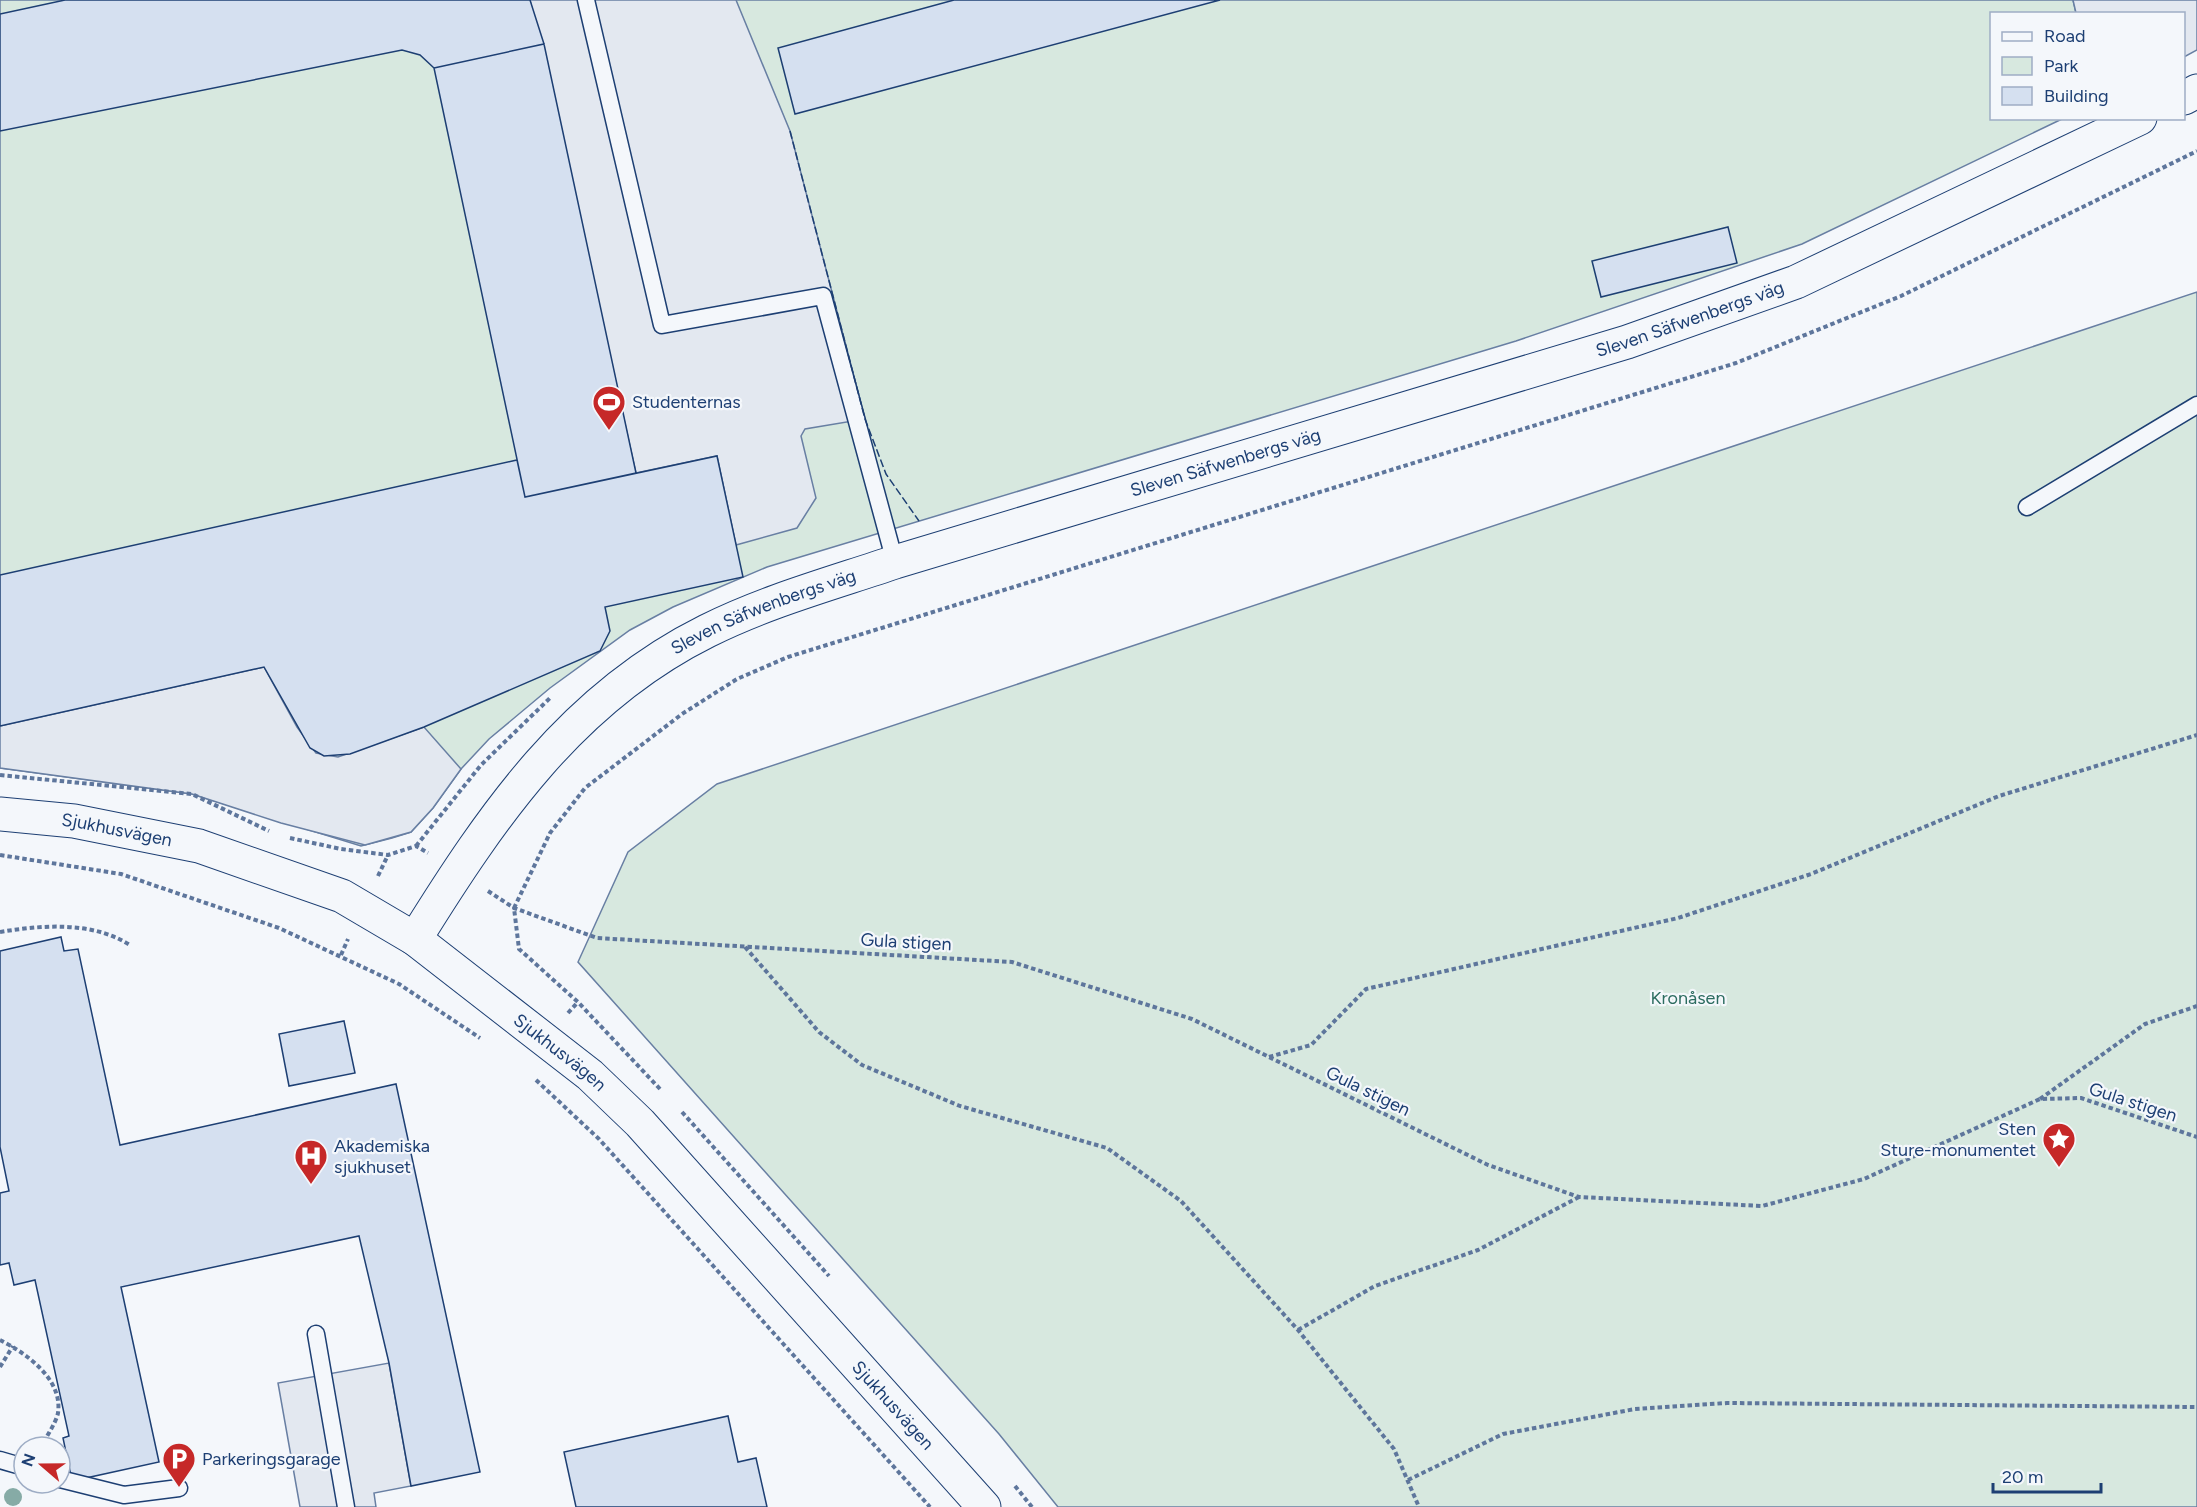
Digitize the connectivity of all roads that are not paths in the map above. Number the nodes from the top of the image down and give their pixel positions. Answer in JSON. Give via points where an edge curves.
{"nodes":[{"id":1,"x":586,"y":0,"type":"edge"},
{"id":2,"x":2136,"y":120,"type":"edge"},
{"id":3,"x":2197,"y":405,"type":"edge"},
{"id":4,"x":2027,"y":507,"type":"dead end"},
{"id":5,"x":895,"y":562,"type":"junction"},
{"id":6,"x":0,"y":814,"type":"edge"},
{"id":7,"x":415,"y":939,"type":"junction"},
{"id":8,"x":316,"y":1334,"type":"dead end"},
{"id":9,"x":72,"y":1482,"type":"edge"},
{"id":10,"x":179,"y":1488,"type":"dead end"},
{"id":11,"x":346,"y":1507,"type":"edge"},
{"id":12,"x":984,"y":1507,"type":"edge"}],
"edges":[{"from":1,"to":5,"type":"lane","via":[[662,325],[823,296]]},
{"from":2,"to":5,"type":"street","name":"Sleven Säfwenbergs väg","via":[[1796,282],[1627,342]]},
{"from":3,"to":4,"type":"lane"},
{"from":5,"to":7,"type":"street","name":"Sleven Säfwenbergs väg","via":[[718,626],[643,668],[570,729],[539,761],[457,871]]},
{"from":6,"to":7,"type":"street","name":"Sjukhusvägen","via":[[74,821],[199,846],[342,896]]},
{"from":7,"to":12,"type":"street","name":"Sjukhusvägen","via":[[590,1075],[640,1123]]},
{"from":8,"to":11,"type":"lane"},
{"from":9,"to":10,"type":"lane","via":[[124,1495]]}]}
